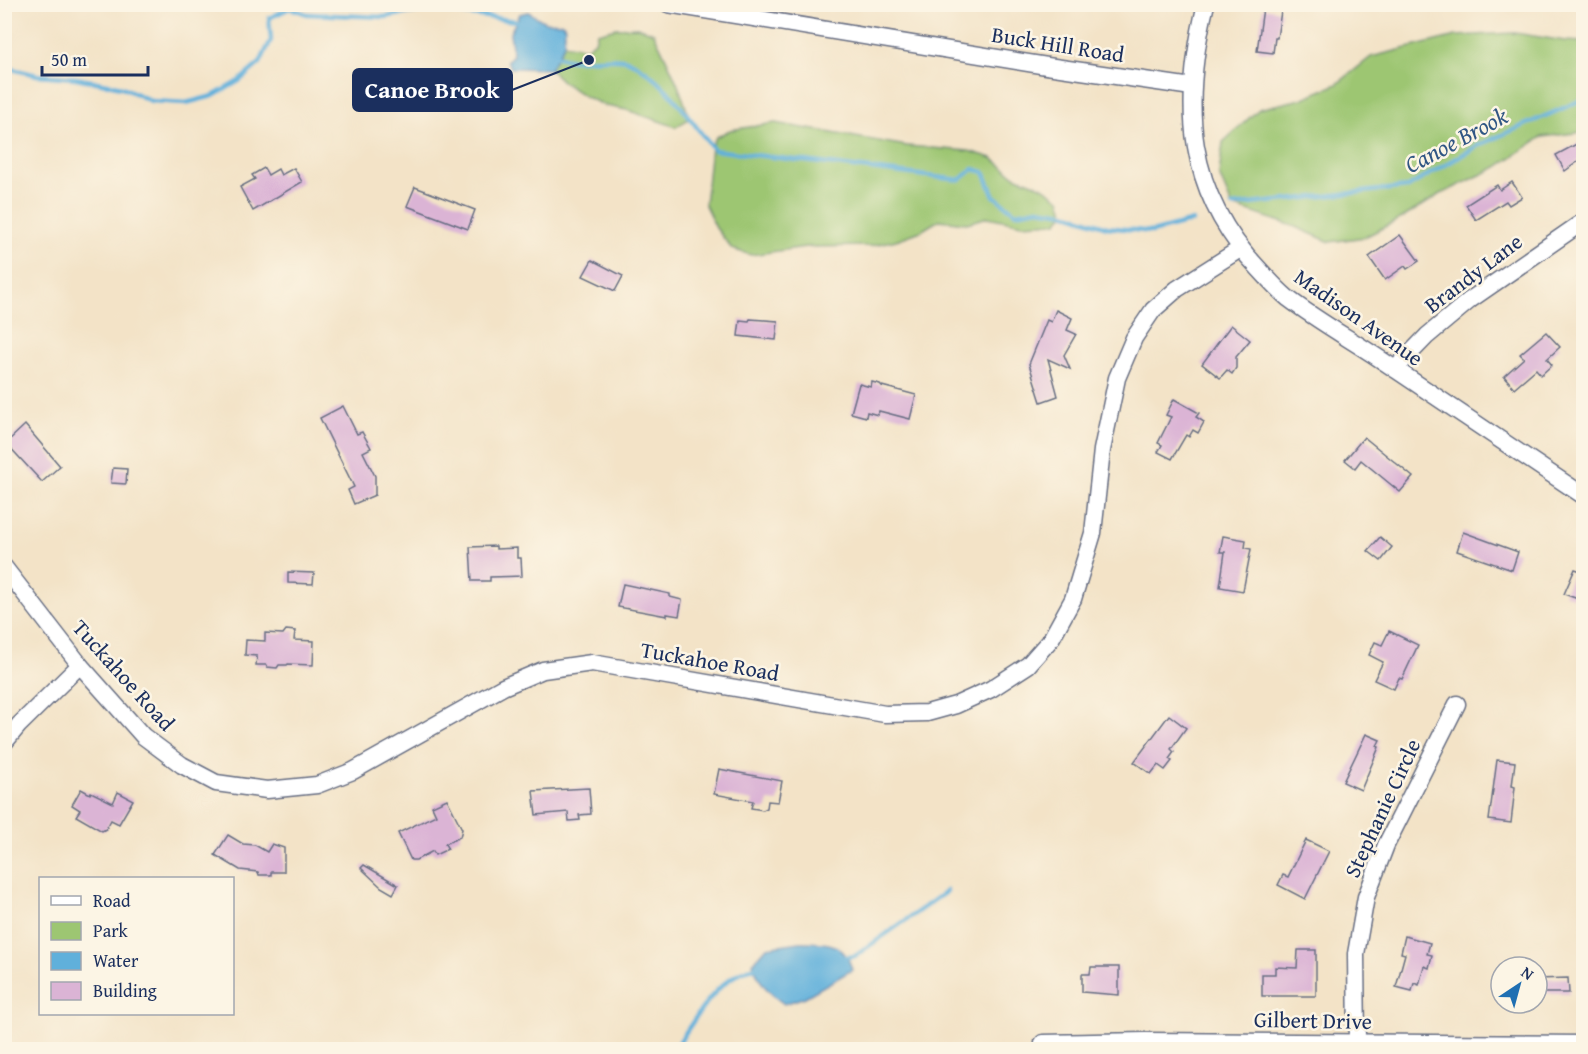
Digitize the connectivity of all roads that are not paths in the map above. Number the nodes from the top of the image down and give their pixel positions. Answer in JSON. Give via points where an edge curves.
{"nodes":[{"id":1,"x":668,"y":4,"type":"edge"},
{"id":2,"x":1206,"y":4,"type":"edge"},
{"id":3,"x":1192,"y":87,"type":"junction"},
{"id":4,"x":1584,"y":220,"type":"edge"},
{"id":5,"x":1240,"y":249,"type":"junction"},
{"id":6,"x":1395,"y":369,"type":"junction"},
{"id":7,"x":1584,"y":496,"type":"edge"},
{"id":8,"x":4,"y":567,"type":"edge"},
{"id":9,"x":80,"y":664,"type":"junction"},
{"id":10,"x":1457,"y":704,"type":"dead end"},
{"id":11,"x":4,"y":743,"type":"edge"},
{"id":12,"x":1043,"y":1043,"type":"dead end"},
{"id":13,"x":1357,"y":1044,"type":"junction"},
{"id":14,"x":1584,"y":1044,"type":"edge"}],
"edges":[{"from":1,"to":3,"type":"street","name":"Buck Hill Road"},
{"from":2,"to":3,"type":"street","name":"Madison Avenue"},
{"from":3,"to":5,"type":"street","name":"Madison Avenue","via":[[1194,138],[1202,178],[1216,212]]},
{"from":4,"to":6,"type":"street","name":"Brandy Lane","via":[[1470,300]]},
{"from":5,"to":6,"type":"street","name":"Madison Avenue","via":[[1287,298]]},
{"from":5,"to":9,"type":"street","name":"Tuckahoe Road","via":[[1177,289],[1153,310],[1134,338],[1117,378],[1102,450],[1093,533],[1073,599],[1051,639],[1028,665],[991,689],[956,705],[927,713],[885,714],[592,663],[543,669],[503,687],[353,771],[317,785],[267,790],[216,783],[182,765],[143,736]]},
{"from":6,"to":7,"type":"street","name":"Madison Avenue"},
{"from":8,"to":9,"type":"street","name":"Tuckahoe Road"},
{"from":9,"to":11,"type":"street"},
{"from":10,"to":13,"type":"street","name":"Stephanie Circle","via":[[1386,845],[1366,897],[1356,954]]},
{"from":12,"to":13,"type":"street","name":"Gilbert Drive"},
{"from":13,"to":14,"type":"street","name":"Gilbert Drive"}]}
